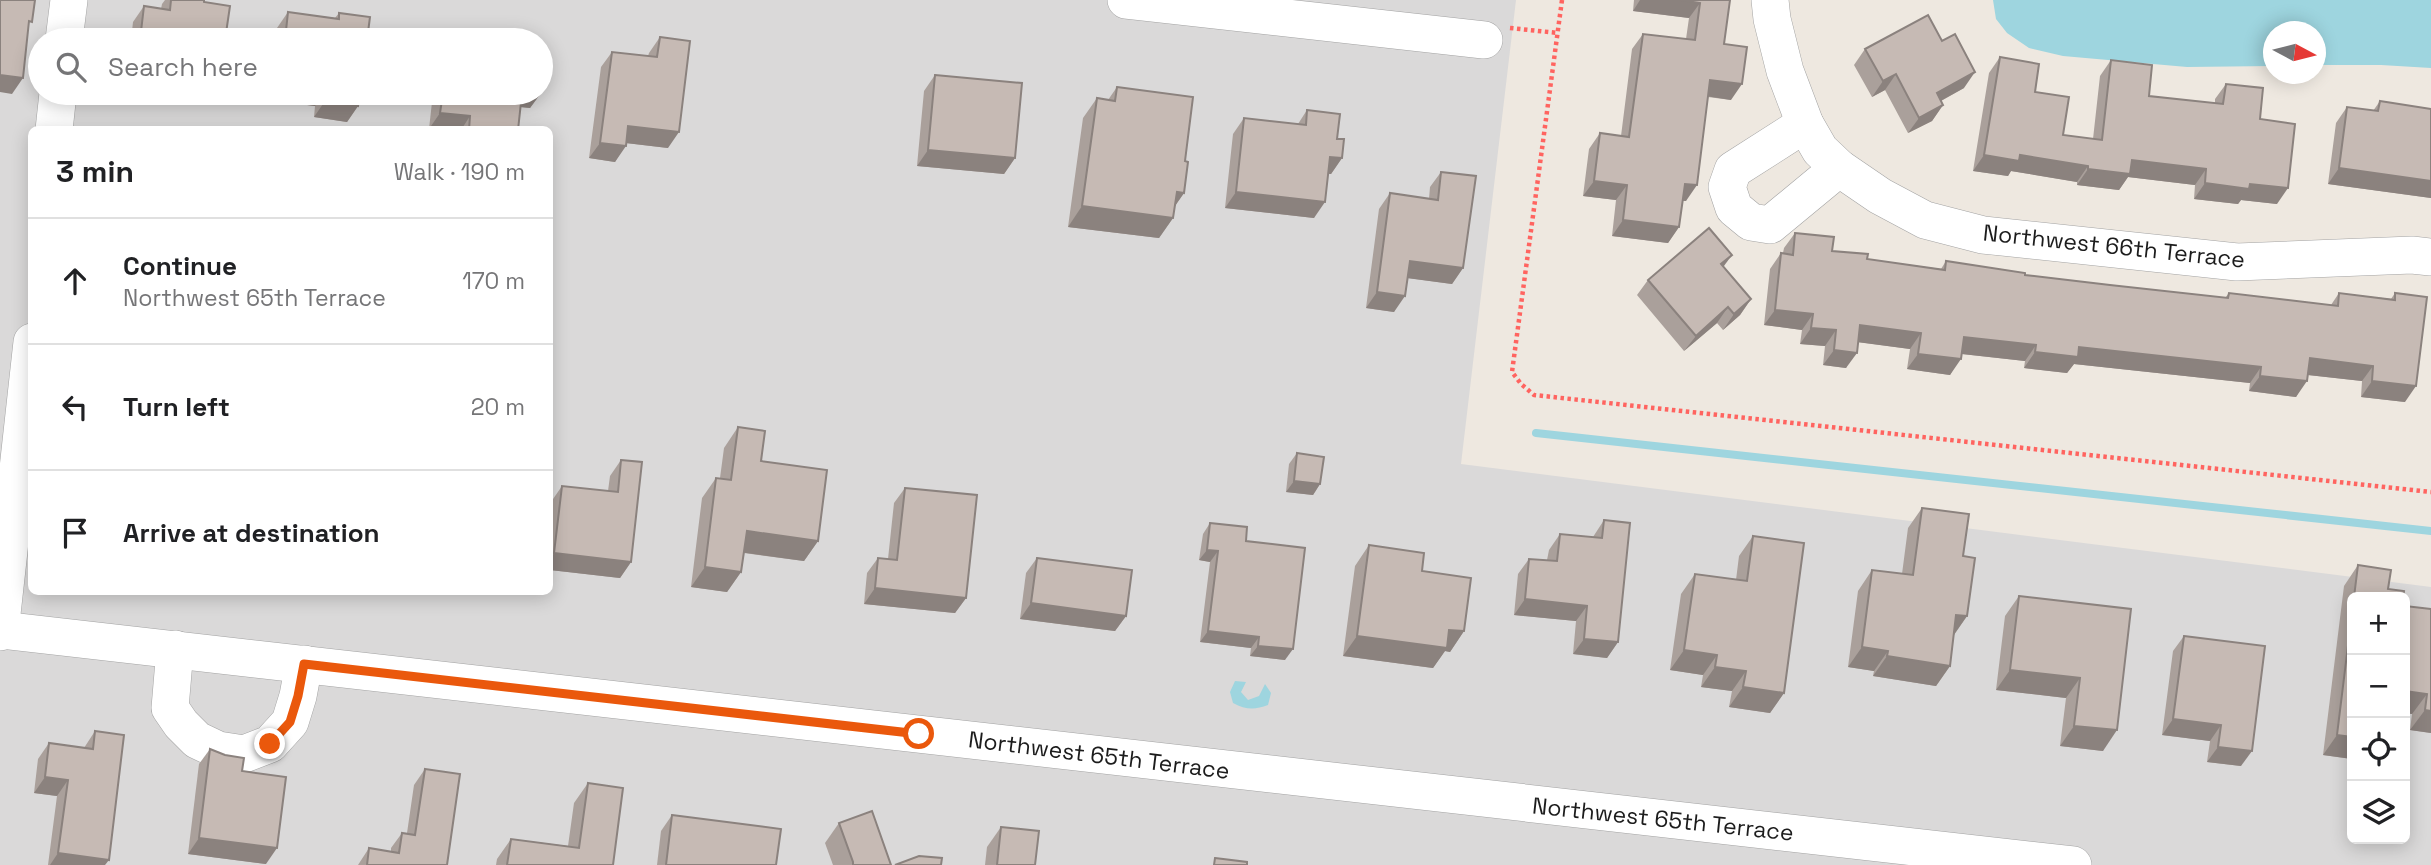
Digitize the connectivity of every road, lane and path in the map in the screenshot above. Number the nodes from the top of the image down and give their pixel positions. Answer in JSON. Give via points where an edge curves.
{"nodes":[{"id":1,"x":68,"y":0,"type":"edge"},
{"id":2,"x":1126,"y":0,"type":"edge"},
{"id":3,"x":1562,"y":0,"type":"edge"},
{"id":4,"x":1770,"y":0,"type":"edge"},
{"id":5,"x":65,"y":28,"type":"edge"},
{"id":6,"x":1558,"y":33,"type":"junction"},
{"id":7,"x":1484,"y":40,"type":"joint"},
{"id":8,"x":57,"y":105,"type":"edge"},
{"id":9,"x":54,"y":126,"type":"edge"},
{"id":10,"x":2431,"y":257,"type":"edge"},
{"id":11,"x":28,"y":378,"type":"edge"},
{"id":12,"x":2431,"y":492,"type":"edge"},
{"id":13,"x":0,"y":631,"type":"edge"},
{"id":14,"x":175,"y":649,"type":"junction"},
{"id":15,"x":304,"y":664,"type":"junction"},
{"id":16,"x":2073,"y":865,"type":"edge"}],
"edges":[{"from":1,"to":5,"type":"street"},
{"from":2,"to":7,"type":"street"},
{"from":3,"to":6,"type":"path"},
{"from":4,"to":10,"type":"street","name":"Northwest 66th Terrace","via":[[1785,71],[1821,148],[1880,196],[1925,220],[1983,234],[2237,262]]},
{"from":6,"to":7,"type":"path","via":[[1506,27],[1497,28]]},
{"from":6,"to":12,"type":"path","via":[[1512,372],[1534,395]]},
{"from":8,"to":9,"type":"street"},
{"from":11,"to":13,"type":"street"},
{"from":13,"to":14,"type":"street","name":"Northwest 65th Terrace"},
{"from":14,"to":15,"type":"street","name":"Northwest 65th Terrace"},
{"from":14,"to":15,"type":"street","via":[[170,708],[197,740],[218,750],[244,754],[270,744],[290,722]]},
{"from":15,"to":16,"type":"street","name":"Northwest 65th Terrace"}]}
